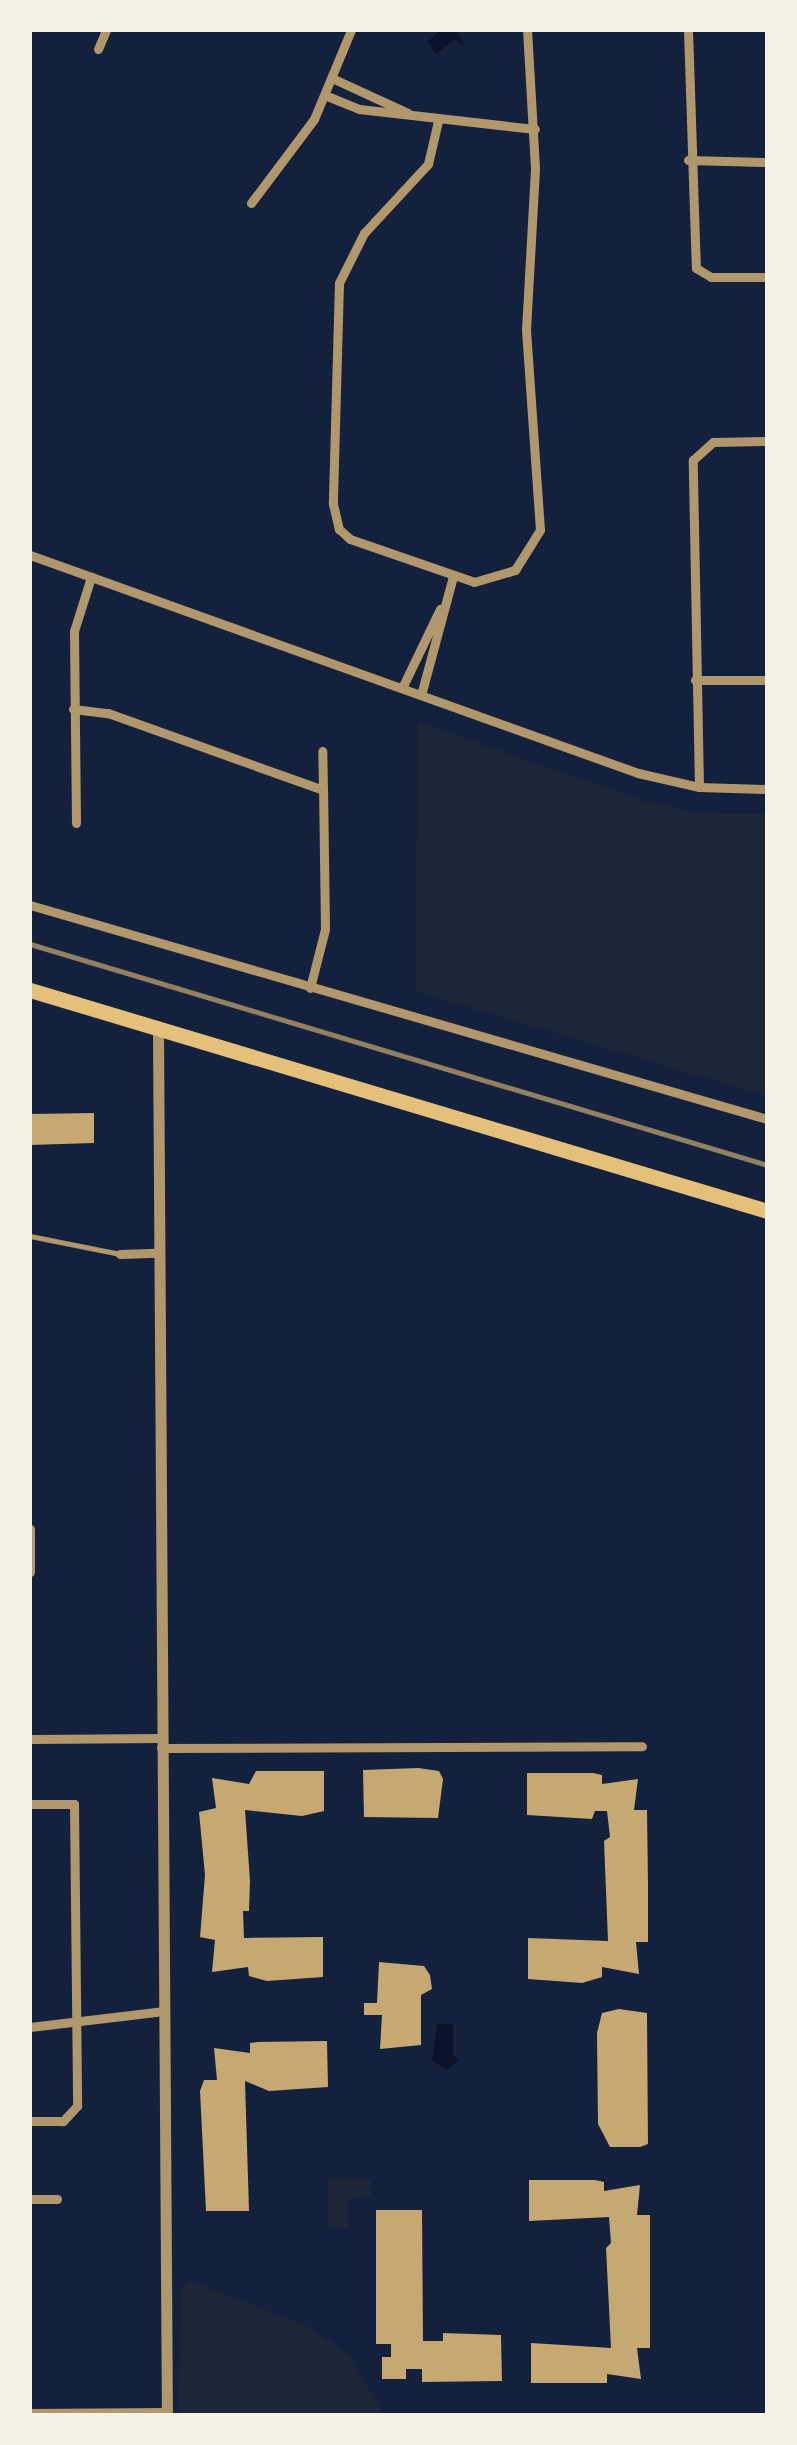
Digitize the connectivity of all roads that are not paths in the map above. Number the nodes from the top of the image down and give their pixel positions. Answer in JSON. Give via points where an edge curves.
{"nodes":[{"id":1,"x":106,"y":30,"type":"edge"},
{"id":2,"x":350,"y":30,"type":"edge"},
{"id":3,"x":527,"y":30,"type":"edge"},
{"id":4,"x":688,"y":30,"type":"edge"},
{"id":5,"x":98,"y":49,"type":"dead end"},
{"id":6,"x":334,"y":79,"type":"junction"},
{"id":7,"x":327,"y":96,"type":"junction"},
{"id":8,"x":420,"y":119,"type":"junction"},
{"id":9,"x":438,"y":121,"type":"junction"},
{"id":10,"x":535,"y":129,"type":"junction"},
{"id":11,"x":688,"y":160,"type":"junction"},
{"id":12,"x":767,"y":162,"type":"edge"},
{"id":13,"x":252,"y":203,"type":"dead end"},
{"id":14,"x":767,"y":277,"type":"edge"},
{"id":15,"x":767,"y":441,"type":"edge"},
{"id":16,"x":30,"y":555,"type":"edge"},
{"id":17,"x":452,"y":576,"type":"junction"},
{"id":18,"x":91,"y":577,"type":"junction"},
{"id":19,"x":442,"y":607,"type":"junction"},
{"id":20,"x":695,"y":680,"type":"junction"},
{"id":21,"x":767,"y":680,"type":"edge"},
{"id":22,"x":402,"y":688,"type":"junction"},
{"id":23,"x":420,"y":694,"type":"junction"},
{"id":24,"x":73,"y":709,"type":"junction"},
{"id":25,"x":322,"y":750,"type":"dead end"},
{"id":26,"x":699,"y":788,"type":"junction"},
{"id":27,"x":767,"y":789,"type":"edge"},
{"id":28,"x":323,"y":790,"type":"junction"},
{"id":29,"x":76,"y":823,"type":"dead end"},
{"id":30,"x":30,"y":905,"type":"edge"},
{"id":31,"x":310,"y":988,"type":"junction"},
{"id":32,"x":30,"y":990,"type":"edge"},
{"id":33,"x":158,"y":1030,"type":"junction"},
{"id":34,"x":767,"y":1119,"type":"edge"},
{"id":35,"x":767,"y":1211,"type":"edge"},
{"id":36,"x":30,"y":1236,"type":"edge"},
{"id":37,"x":157,"y":1253,"type":"junction"},
{"id":38,"x":120,"y":1254,"type":"joint"},
{"id":39,"x":30,"y":1528,"type":"edge"},
{"id":40,"x":30,"y":1572,"type":"edge"},
{"id":41,"x":30,"y":1739,"type":"edge"},
{"id":42,"x":161,"y":1743,"type":"junction"},
{"id":43,"x":642,"y":1746,"type":"dead end"},
{"id":44,"x":30,"y":1804,"type":"edge"},
{"id":45,"x":164,"y":2011,"type":"junction"},
{"id":46,"x":76,"y":2019,"type":"junction"},
{"id":47,"x":30,"y":2027,"type":"edge"},
{"id":48,"x":30,"y":2121,"type":"edge"},
{"id":49,"x":30,"y":2199,"type":"edge"},
{"id":50,"x":57,"y":2199,"type":"dead end"},
{"id":51,"x":30,"y":2413,"type":"edge"},
{"id":52,"x":167,"y":2413,"type":"edge"}],
"edges":[{"from":1,"to":5,"type":"street"},
{"from":2,"to":6,"type":"street"},
{"from":3,"to":10,"type":"street"},
{"from":4,"to":11,"type":"street"},
{"from":6,"to":7,"type":"street"},
{"from":6,"to":8,"type":"street"},
{"from":7,"to":8,"type":"street"},
{"from":7,"to":13,"type":"street"},
{"from":8,"to":9,"type":"street"},
{"from":9,"to":10,"type":"street"},
{"from":9,"to":17,"type":"street","via":[[428,164],[364,233],[339,283],[333,504],[339,528],[350,539]]},
{"from":10,"to":17,"type":"street","via":[[526,330],[540,530],[515,570],[474,582]]},
{"from":11,"to":12,"type":"street"},
{"from":11,"to":14,"type":"street","via":[[696,268],[711,277]]},
{"from":15,"to":20,"type":"street","via":[[713,442],[697,450]]},
{"from":16,"to":18,"type":"street"},
{"from":17,"to":19,"type":"street"},
{"from":18,"to":22,"type":"street"},
{"from":18,"to":24,"type":"street","via":[[74,631]]},
{"from":19,"to":22,"type":"street","via":[[420,638]]},
{"from":19,"to":23,"type":"street"},
{"from":20,"to":21,"type":"street"},
{"from":20,"to":26,"type":"street"},
{"from":22,"to":23,"type":"street"},
{"from":23,"to":26,"type":"street","via":[[638,773]]},
{"from":24,"to":28,"type":"street","via":[[108,713]]},
{"from":24,"to":29,"type":"street"},
{"from":25,"to":28,"type":"street"},
{"from":26,"to":27,"type":"street"},
{"from":28,"to":31,"type":"street","via":[[325,929]]},
{"from":30,"to":31,"type":"street"},
{"from":31,"to":34,"type":"street"},
{"from":32,"to":33,"type":"main road"},
{"from":33,"to":35,"type":"main road"},
{"from":33,"to":37,"type":"street"},
{"from":36,"to":38,"type":"lane"},
{"from":37,"to":38,"type":"street"},
{"from":37,"to":42,"type":"street"},
{"from":39,"to":40,"type":"street"},
{"from":41,"to":42,"type":"street"},
{"from":42,"to":43,"type":"street"},
{"from":42,"to":45,"type":"street"},
{"from":44,"to":46,"type":"street","via":[[74,1804]]},
{"from":45,"to":46,"type":"street"},
{"from":45,"to":52,"type":"street"},
{"from":46,"to":47,"type":"street"},
{"from":46,"to":48,"type":"street","via":[[77,2106],[68,2119]]},
{"from":49,"to":50,"type":"street"},
{"from":51,"to":52,"type":"street"}]}
